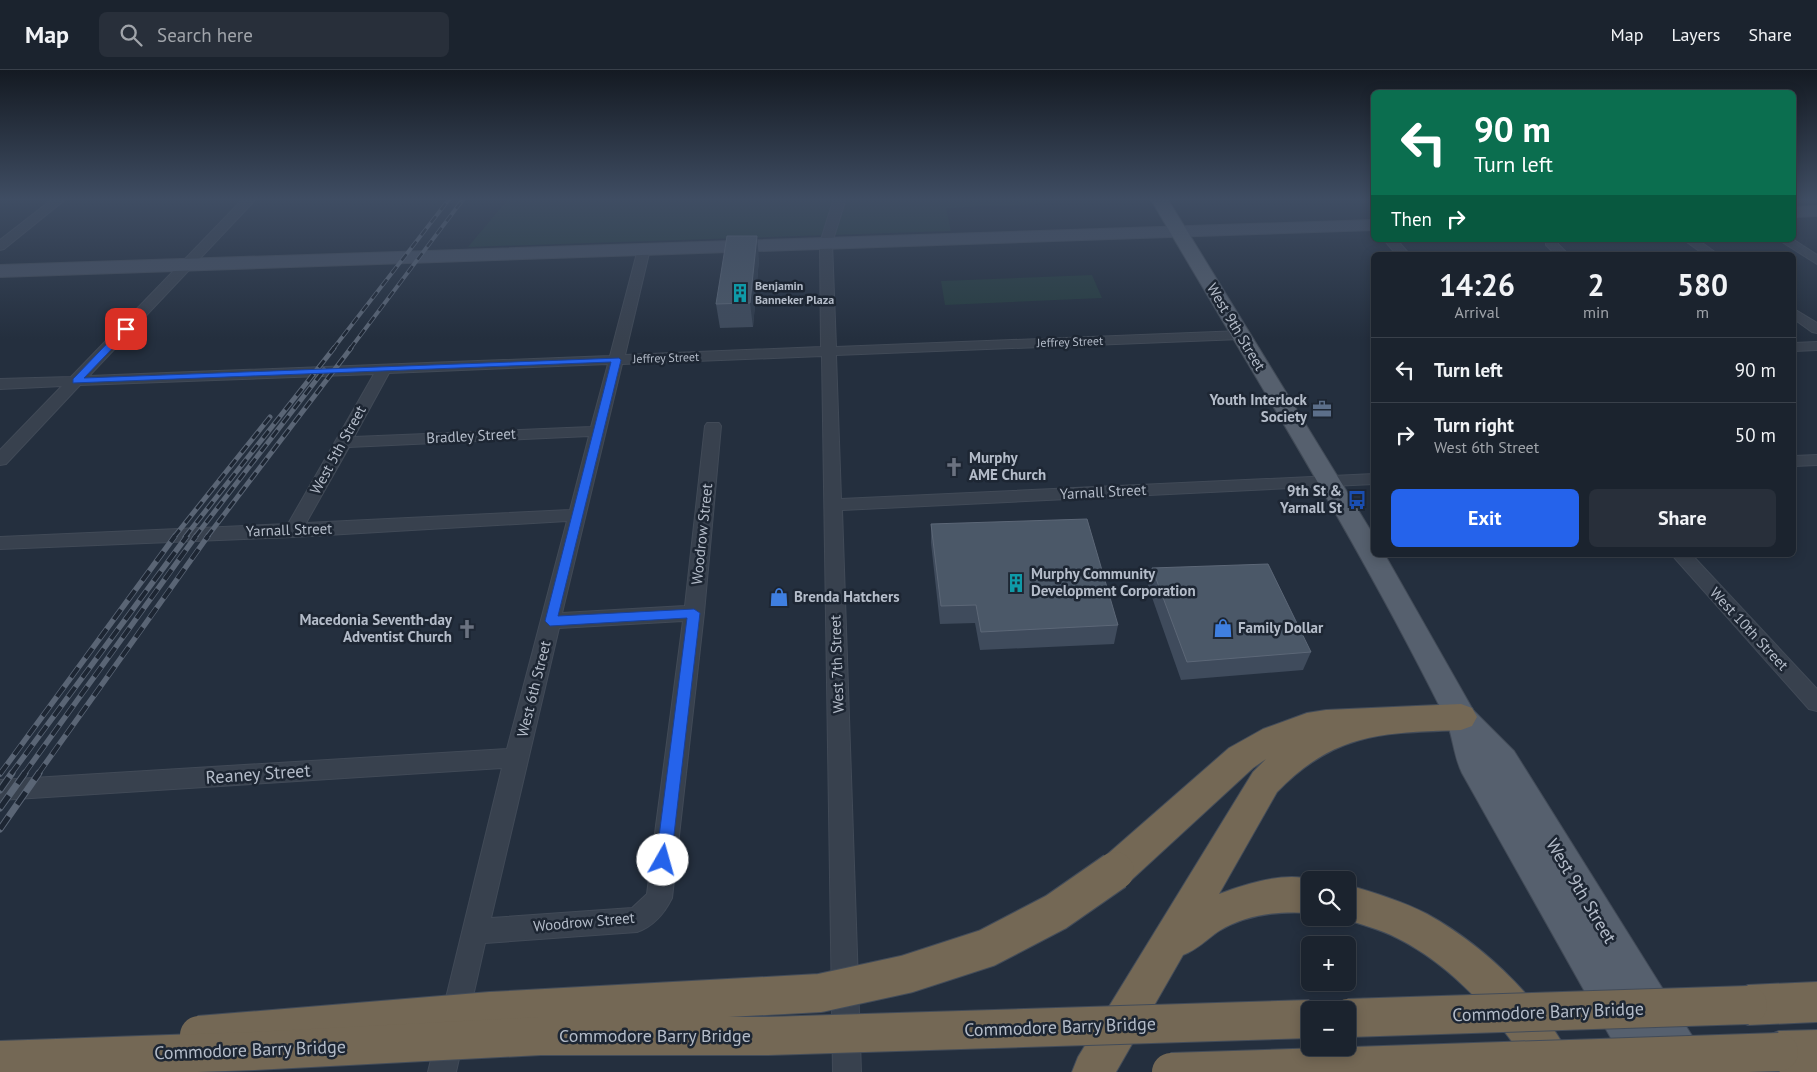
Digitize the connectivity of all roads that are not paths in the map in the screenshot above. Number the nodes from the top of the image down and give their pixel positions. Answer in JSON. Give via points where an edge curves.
{"nodes":[{"id":1,"x":206,"y":245,"type":"edge"},
{"id":2,"x":773,"y":245,"type":"edge"},
{"id":3,"x":826,"y":245,"type":"edge"},
{"id":4,"x":1186,"y":245,"type":"edge"},
{"id":5,"x":1697,"y":245,"type":"edge"},
{"id":6,"x":1793,"y":245,"type":"edge"},
{"id":7,"x":644,"y":249,"type":"junction"},
{"id":8,"x":1708,"y":252,"type":"edge"},
{"id":9,"x":1817,"y":260,"type":"edge"},
{"id":10,"x":188,"y":264,"type":"junction"},
{"id":11,"x":0,"y":271,"type":"edge"},
{"id":12,"x":1796,"y":314,"type":"edge"},
{"id":13,"x":1817,"y":330,"type":"edge"},
{"id":14,"x":1241,"y":335,"type":"junction"},
{"id":15,"x":1817,"y":346,"type":"edge"},
{"id":16,"x":1796,"y":347,"type":"edge"},
{"id":17,"x":828,"y":351,"type":"junction"},
{"id":18,"x":616,"y":360,"type":"junction"},
{"id":19,"x":384,"y":368,"type":"junction"},
{"id":20,"x":76,"y":381,"type":"junction"},
{"id":21,"x":0,"y":384,"type":"edge"},
{"id":22,"x":713,"y":426,"type":"dead end"},
{"id":23,"x":599,"y":430,"type":"junction"},
{"id":24,"x":342,"y":442,"type":"junction"},
{"id":25,"x":0,"y":460,"type":"edge"},
{"id":26,"x":1817,"y":460,"type":"edge"},
{"id":27,"x":1796,"y":461,"type":"edge"},
{"id":28,"x":1371,"y":479,"type":"edge"},
{"id":29,"x":1329,"y":481,"type":"junction"},
{"id":30,"x":833,"y":505,"type":"junction"},
{"id":31,"x":577,"y":515,"type":"junction"},
{"id":32,"x":293,"y":531,"type":"junction"},
{"id":33,"x":0,"y":543,"type":"edge"},
{"id":34,"x":1371,"y":556,"type":"edge"},
{"id":35,"x":1372,"y":557,"type":"edge"},
{"id":36,"x":1682,"y":557,"type":"edge"},
{"id":37,"x":694,"y":613,"type":"junction"},
{"id":38,"x":550,"y":621,"type":"junction"},
{"id":39,"x":1817,"y":703,"type":"edge"},
{"id":40,"x":1461,"y":717,"type":"junction"},
{"id":41,"x":1384,"y":722,"type":"junction"},
{"id":42,"x":516,"y":758,"type":"junction"},
{"id":43,"x":0,"y":790,"type":"edge"},
{"id":44,"x":1301,"y":896,"type":"edge"},
{"id":45,"x":1356,"y":905,"type":"edge"},
{"id":46,"x":476,"y":931,"type":"junction"},
{"id":47,"x":1164,"y":951,"type":"junction"},
{"id":48,"x":1817,"y":1002,"type":"edge"},
{"id":49,"x":1356,"y":1018,"type":"edge"},
{"id":50,"x":1301,"y":1019,"type":"edge"},
{"id":51,"x":1798,"y":1051,"type":"edge"},
{"id":52,"x":0,"y":1052,"type":"edge"},
{"id":53,"x":0,"y":1060,"type":"edge"},
{"id":54,"x":442,"y":1072,"type":"edge"},
{"id":55,"x":847,"y":1072,"type":"edge"},
{"id":56,"x":1093,"y":1072,"type":"edge"},
{"id":57,"x":1171,"y":1072,"type":"edge"},
{"id":58,"x":1556,"y":1072,"type":"edge"},
{"id":59,"x":1654,"y":1072,"type":"edge"},
{"id":60,"x":1690,"y":1072,"type":"edge"}],
"edges":[{"from":1,"to":10,"type":"street"},
{"from":2,"to":7,"type":"street"},
{"from":3,"to":17,"type":"street","name":"West 7th Street"},
{"from":4,"to":14,"type":"main road","name":"West 9th Street"},
{"from":5,"to":8,"type":"street"},
{"from":6,"to":9,"type":"street"},
{"from":7,"to":10,"type":"street"},
{"from":7,"to":18,"type":"street","name":"West 6th Street"},
{"from":10,"to":11,"type":"street"},
{"from":10,"to":20,"type":"street"},
{"from":12,"to":13,"type":"street"},
{"from":14,"to":17,"type":"street","name":"Jeffrey Street"},
{"from":14,"to":29,"type":"main road","name":"West 9th Street"},
{"from":15,"to":16,"type":"street"},
{"from":17,"to":18,"type":"street","name":"Jeffrey Street"},
{"from":17,"to":30,"type":"street","name":"West 7th Street"},
{"from":18,"to":19,"type":"street","name":"Jeffrey Street"},
{"from":18,"to":23,"type":"street","name":"West 6th Street"},
{"from":19,"to":20,"type":"street","name":"Jeffrey Street"},
{"from":19,"to":24,"type":"street","name":"West 5th Street"},
{"from":20,"to":21,"type":"street","name":"Jeffrey Street"},
{"from":20,"to":25,"type":"street"},
{"from":22,"to":37,"type":"street","name":"Woodrow Street"},
{"from":23,"to":24,"type":"street","name":"Bradley Street"},
{"from":23,"to":31,"type":"street","name":"West 6th Street"},
{"from":24,"to":32,"type":"street","name":"West 5th Street"},
{"from":26,"to":27,"type":"street"},
{"from":28,"to":29,"type":"street","name":"Yarnall Street"},
{"from":29,"to":30,"type":"street","name":"Yarnall Street"},
{"from":29,"to":34,"type":"main road","name":"West 9th Street"},
{"from":30,"to":55,"type":"street","name":"West 7th Street"},
{"from":31,"to":32,"type":"street","name":"Yarnall Street"},
{"from":31,"to":38,"type":"street","name":"West 6th Street"},
{"from":32,"to":33,"type":"street","name":"Yarnall Street"},
{"from":35,"to":40,"type":"main road","name":"West 9th Street"},
{"from":36,"to":39,"type":"street","name":"West 10th Street"},
{"from":37,"to":38,"type":"street"},
{"from":37,"to":46,"type":"street","name":"Woodrow Street","via":[[659,898],[637,920]]},
{"from":38,"to":42,"type":"street","name":"West 6th Street"},
{"from":40,"to":41,"type":"highway"},
{"from":40,"to":59,"type":"main road","name":"West 9th Street","via":[[1474,763]]},
{"from":40,"to":60,"type":"main road","name":"West 9th Street","via":[[1502,761]]},
{"from":41,"to":47,"type":"highway","via":[[1325,737],[1293,755],[1265,782]]},
{"from":41,"to":52,"type":"highway","bridge":true,"via":[[1307,726],[1274,738],[1222,772],[1115,871],[1056,912],[987,948],[907,974],[820,993],[491,1011]]},
{"from":42,"to":43,"type":"street","name":"Reaney Street"},
{"from":42,"to":46,"type":"street","name":"West 6th Street"},
{"from":44,"to":47,"type":"highway","via":[[1276,895],[1231,905],[1210,914]]},
{"from":45,"to":58,"type":"highway","via":[[1404,924],[1455,955],[1503,998],[1524,1023]]},
{"from":46,"to":54,"type":"street","name":"West 6th Street"},
{"from":47,"to":56,"type":"highway"},
{"from":48,"to":49,"type":"highway","name":"Commodore Barry Bridge","bridge":true},
{"from":50,"to":53,"type":"highway","name":"Commodore Barry Bridge","bridge":true,"via":[[768,1036],[540,1036]]},
{"from":51,"to":57,"type":"highway","bridge":true}]}
